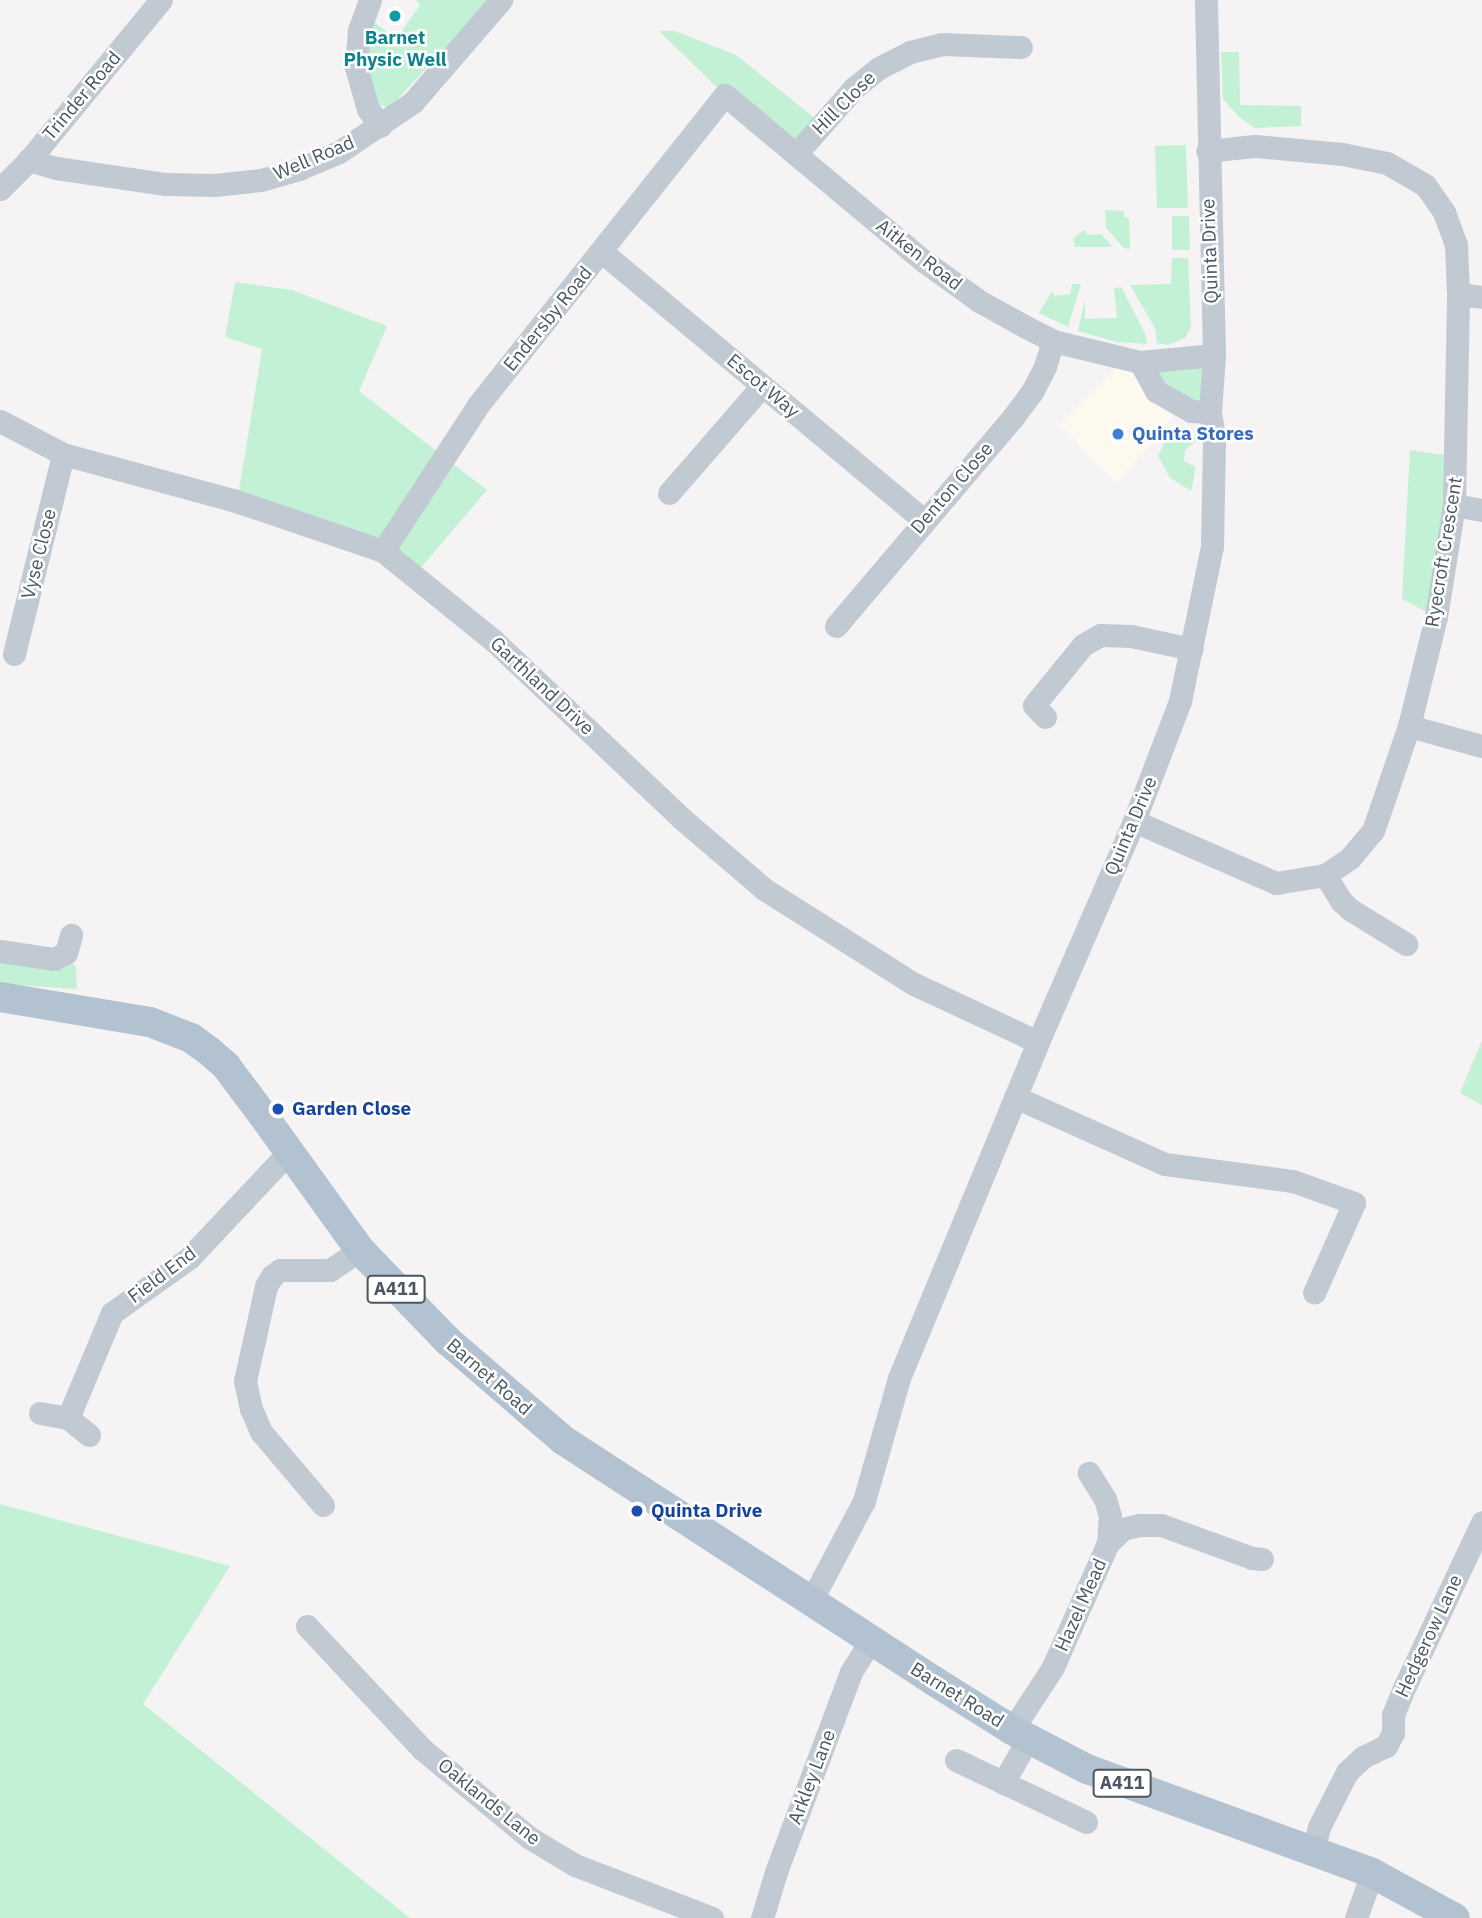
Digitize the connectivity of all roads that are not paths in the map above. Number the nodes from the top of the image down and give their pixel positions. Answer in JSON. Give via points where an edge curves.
{"nodes":[{"id":1,"x":162,"y":0,"type":"edge"},
{"id":2,"x":370,"y":0,"type":"edge"},
{"id":3,"x":501,"y":0,"type":"edge"},
{"id":4,"x":1206,"y":0,"type":"edge"},
{"id":5,"x":1021,"y":47,"type":"dead end"},
{"id":6,"x":725,"y":96,"type":"joint"},
{"id":7,"x":381,"y":126,"type":"junction"},
{"id":8,"x":1208,"y":151,"type":"junction"},
{"id":9,"x":796,"y":155,"type":"junction"},
{"id":10,"x":28,"y":160,"type":"junction"},
{"id":11,"x":0,"y":190,"type":"edge"},
{"id":12,"x":603,"y":252,"type":"junction"},
{"id":13,"x":1458,"y":294,"type":"junction"},
{"id":14,"x":1482,"y":297,"type":"edge"},
{"id":15,"x":1053,"y":341,"type":"junction"},
{"id":16,"x":1214,"y":355,"type":"junction"},
{"id":17,"x":1140,"y":362,"type":"junction"},
{"id":18,"x":762,"y":386,"type":"junction"},
{"id":19,"x":1210,"y":412,"type":"junction"},
{"id":20,"x":0,"y":421,"type":"edge"},
{"id":21,"x":63,"y":454,"type":"junction"},
{"id":22,"x":669,"y":494,"type":"dead end"},
{"id":23,"x":1454,"y":505,"type":"junction"},
{"id":24,"x":1482,"y":510,"type":"edge"},
{"id":25,"x":923,"y":520,"type":"junction"},
{"id":26,"x":383,"y":551,"type":"junction"},
{"id":27,"x":836,"y":626,"type":"dead end"},
{"id":28,"x":1192,"y":649,"type":"junction"},
{"id":29,"x":14,"y":654,"type":"dead end"},
{"id":30,"x":1045,"y":718,"type":"dead end"},
{"id":31,"x":1409,"y":726,"type":"junction"},
{"id":32,"x":1482,"y":746,"type":"edge"},
{"id":33,"x":1134,"y":821,"type":"junction"},
{"id":34,"x":1325,"y":876,"type":"junction"},
{"id":35,"x":71,"y":935,"type":"dead end"},
{"id":36,"x":1406,"y":944,"type":"dead end"},
{"id":37,"x":0,"y":951,"type":"edge"},
{"id":38,"x":0,"y":998,"type":"edge"},
{"id":39,"x":1038,"y":1042,"type":"junction"},
{"id":40,"x":1015,"y":1097,"type":"junction"},
{"id":41,"x":289,"y":1152,"type":"junction"},
{"id":42,"x":360,"y":1250,"type":"junction"},
{"id":43,"x":1314,"y":1293,"type":"dead end"},
{"id":44,"x":40,"y":1413,"type":"dead end"},
{"id":45,"x":68,"y":1418,"type":"junction"},
{"id":46,"x":89,"y":1434,"type":"dead end"},
{"id":47,"x":1088,"y":1473,"type":"dead end"},
{"id":48,"x":323,"y":1505,"type":"dead end"},
{"id":49,"x":1482,"y":1522,"type":"edge"},
{"id":50,"x":1108,"y":1543,"type":"junction"},
{"id":51,"x":1262,"y":1559,"type":"dead end"},
{"id":52,"x":811,"y":1601,"type":"junction"},
{"id":53,"x":307,"y":1626,"type":"dead end"},
{"id":54,"x":871,"y":1640,"type":"junction"},
{"id":55,"x":1020,"y":1735,"type":"junction"},
{"id":56,"x":956,"y":1760,"type":"dead end"},
{"id":57,"x":1003,"y":1783,"type":"junction"},
{"id":58,"x":1086,"y":1822,"type":"dead end"},
{"id":59,"x":1313,"y":1850,"type":"junction"},
{"id":60,"x":1372,"y":1873,"type":"junction"},
{"id":61,"x":712,"y":1918,"type":"edge"},
{"id":62,"x":762,"y":1918,"type":"edge"},
{"id":63,"x":1356,"y":1918,"type":"edge"},
{"id":64,"x":1455,"y":1918,"type":"edge"}],
"edges":[{"from":1,"to":10,"type":"street","name":"Trinder Road"},
{"from":2,"to":7,"type":"street","via":[[359,31],[356,67],[369,109]]},
{"from":3,"to":7,"type":"street","name":"Well Road","via":[[413,102]]},
{"from":4,"to":8,"type":"street","name":"Quinta Drive"},
{"from":5,"to":9,"type":"street","name":"Hill Close","via":[[942,44],[910,52],[854,88]]},
{"from":6,"to":9,"type":"street","name":"Aitken Road"},
{"from":6,"to":12,"type":"street","name":"Endersby Road"},
{"from":7,"to":10,"type":"street","name":"Well Road","via":[[339,152],[299,169],[261,180],[214,185],[166,184]]},
{"from":8,"to":13,"type":"street","name":"Ryecroft Crescent","via":[[1255,146],[1387,163],[1425,185],[1444,212],[1456,245]]},
{"from":8,"to":16,"type":"street","name":"Quinta Drive"},
{"from":9,"to":15,"type":"street","name":"Aitken Road","via":[[979,302]]},
{"from":10,"to":11,"type":"street","name":"Trinder Road"},
{"from":12,"to":18,"type":"street","name":"Escot Way"},
{"from":12,"to":26,"type":"street","name":"Endersby Road","via":[[478,405]]},
{"from":13,"to":14,"type":"street"},
{"from":13,"to":23,"type":"street","name":"Ryecroft Crescent"},
{"from":15,"to":17,"type":"street","name":"Aitken Road"},
{"from":15,"to":25,"type":"street","name":"Denton Close","via":[[1032,392]]},
{"from":16,"to":17,"type":"street","name":"Aitken Road"},
{"from":16,"to":19,"type":"street","name":"Quinta Drive"},
{"from":17,"to":19,"type":"street","via":[[1156,391],[1191,411]]},
{"from":18,"to":22,"type":"street"},
{"from":18,"to":25,"type":"street","name":"Escot Way"},
{"from":19,"to":28,"type":"street","name":"Quinta Drive","via":[[1214,438],[1212,546]]},
{"from":20,"to":21,"type":"street","name":"Garthland Drive"},
{"from":21,"to":26,"type":"street","name":"Garthland Drive","via":[[236,501]]},
{"from":21,"to":29,"type":"street","name":"Vyse Close"},
{"from":23,"to":24,"type":"street"},
{"from":23,"to":31,"type":"street","name":"Ryecroft Crescent","via":[[1436,617]]},
{"from":25,"to":27,"type":"street","name":"Denton Close"},
{"from":26,"to":39,"type":"street","name":"Garthland Drive","via":[[493,640],[681,818],[764,889],[912,983]]},
{"from":28,"to":30,"type":"street","via":[[1131,636],[1100,635],[1083,645],[1034,705]]},
{"from":28,"to":33,"type":"street","name":"Quinta Drive","via":[[1180,701]]},
{"from":31,"to":32,"type":"street"},
{"from":31,"to":34,"type":"street","name":"Ryecroft Crescent","via":[[1373,831],[1350,858]]},
{"from":33,"to":34,"type":"street","name":"Ryecroft Crescent","via":[[1276,883]]},
{"from":33,"to":39,"type":"street","name":"Quinta Drive"},
{"from":34,"to":36,"type":"street","via":[[1351,911]]},
{"from":35,"to":37,"type":"street","via":[[66,953],[54,959]]},
{"from":38,"to":41,"type":"main road","name":"Barnet Road","number":"A411","via":[[125,1017],[191,1038],[226,1066]]},
{"from":39,"to":40,"type":"street","name":"Quinta Drive"},
{"from":40,"to":43,"type":"street","via":[[1165,1164],[1293,1181],[1354,1203]]},
{"from":40,"to":52,"type":"street","name":"Quinta Drive","via":[[900,1378],[864,1501]]},
{"from":41,"to":42,"type":"main road","name":"Barnet Road","number":"A411"},
{"from":41,"to":45,"type":"street","name":"Field End","via":[[189,1258],[111,1313]]},
{"from":42,"to":48,"type":"street","via":[[330,1270],[280,1270],[272,1276],[245,1381],[261,1433]]},
{"from":42,"to":52,"type":"main road","name":"Barnet Road","number":"A411","via":[[448,1341],[563,1440]]},
{"from":44,"to":45,"type":"street"},
{"from":45,"to":46,"type":"street"},
{"from":47,"to":50,"type":"street","name":"Hazel Mead","via":[[1110,1516]]},
{"from":49,"to":59,"type":"street","name":"Hedgerow Lane","via":[[1393,1714],[1393,1733],[1386,1746],[1363,1757],[1347,1772],[1319,1827]]},
{"from":50,"to":51,"type":"street","via":[[1123,1529],[1161,1525]]},
{"from":50,"to":55,"type":"street","name":"Hazel Mead"},
{"from":52,"to":54,"type":"main road","name":"Barnet Road","number":"A411"},
{"from":53,"to":61,"type":"street","name":"Oaklands Lane","via":[[422,1749],[530,1838],[575,1865]]},
{"from":54,"to":55,"type":"main road","name":"Barnet Road","number":"A411"},
{"from":54,"to":62,"type":"street","name":"Arkley Lane","via":[[851,1672]]},
{"from":55,"to":57,"type":"street"},
{"from":55,"to":59,"type":"main road","name":"Barnet Road","number":"A411","via":[[1087,1769]]},
{"from":56,"to":57,"type":"street"},
{"from":57,"to":58,"type":"street"},
{"from":59,"to":60,"type":"main road","name":"Barnet Road","number":"A411"},
{"from":60,"to":63,"type":"street"},
{"from":60,"to":64,"type":"main road","name":"Barnet Road","number":"A411"}]}
